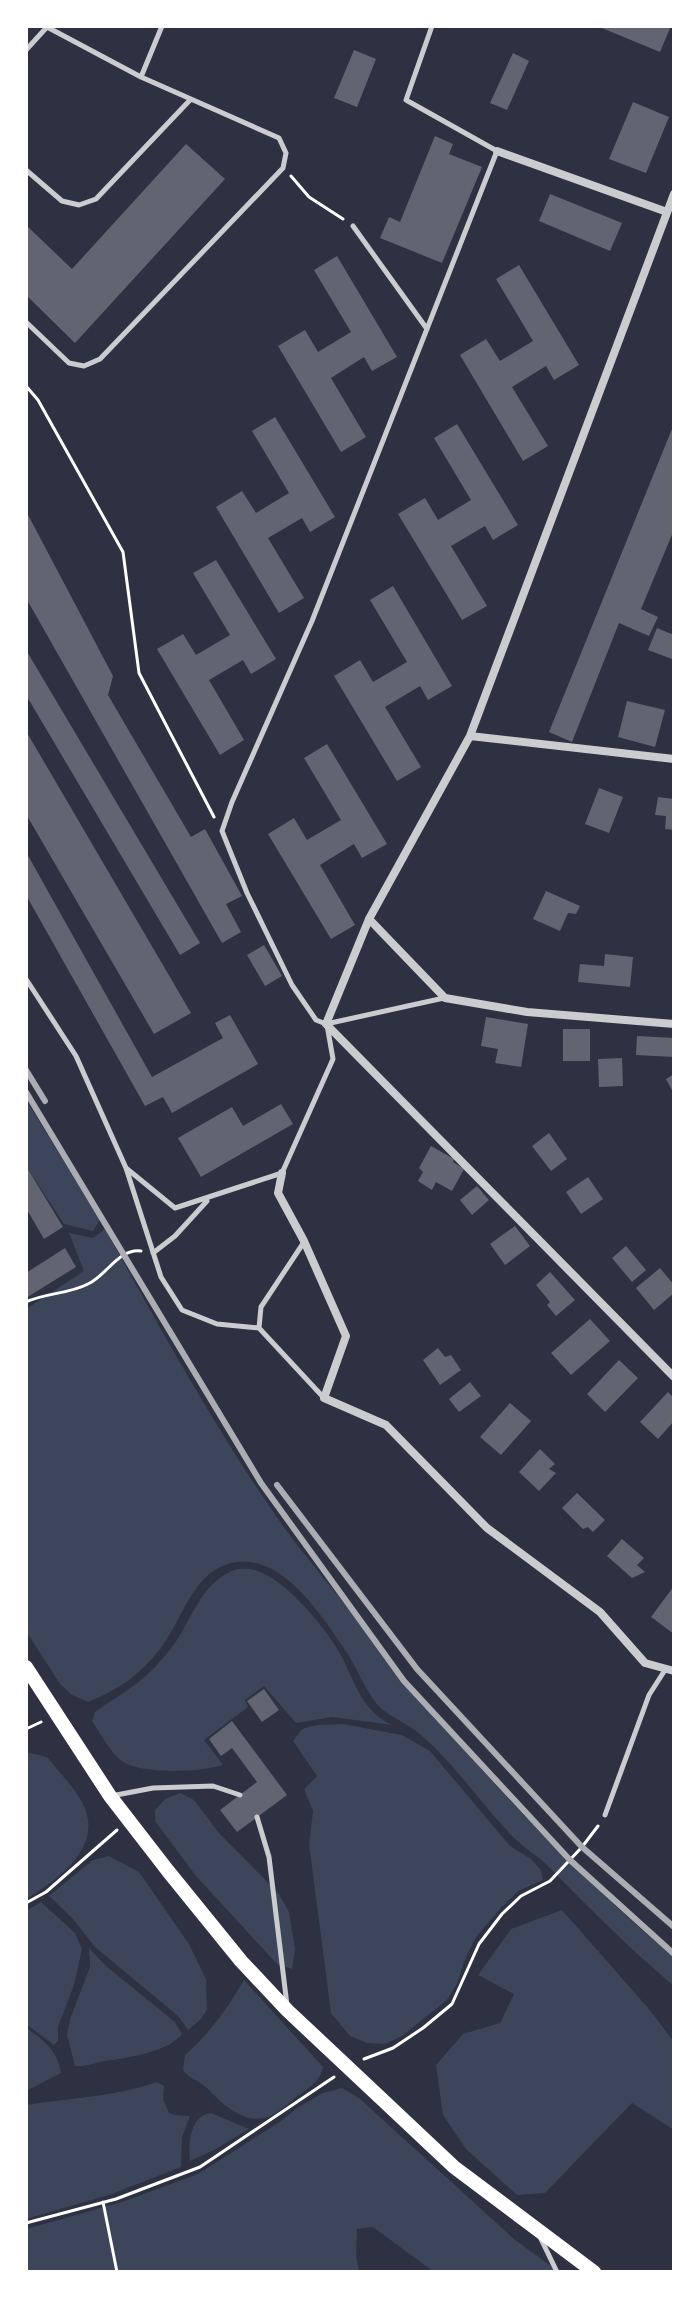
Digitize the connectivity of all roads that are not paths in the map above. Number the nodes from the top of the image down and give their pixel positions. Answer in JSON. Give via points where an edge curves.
{"nodes":[{"id":1,"x":47,"y":26,"type":"edge"},
{"id":2,"x":162,"y":26,"type":"edge"},
{"id":3,"x":432,"y":26,"type":"edge"},
{"id":4,"x":26,"y":50,"type":"edge"},
{"id":5,"x":141,"y":77,"type":"junction"},
{"id":6,"x":190,"y":100,"type":"junction"},
{"id":7,"x":497,"y":151,"type":"junction"},
{"id":8,"x":26,"y":170,"type":"edge"},
{"id":9,"x":674,"y":194,"type":"edge"},
{"id":10,"x":667,"y":212,"type":"junction"},
{"id":11,"x":353,"y":226,"type":"road end"},
{"id":12,"x":26,"y":322,"type":"edge"},
{"id":13,"x":427,"y":329,"type":"junction"},
{"id":14,"x":470,"y":736,"type":"junction"},
{"id":15,"x":674,"y":759,"type":"edge"},
{"id":16,"x":369,"y":919,"type":"junction"},
{"id":17,"x":26,"y":979,"type":"edge"},
{"id":18,"x":445,"y":998,"type":"junction"},
{"id":19,"x":326,"y":1024,"type":"junction"},
{"id":20,"x":674,"y":1024,"type":"edge"},
{"id":21,"x":126,"y":1168,"type":"junction"},
{"id":22,"x":282,"y":1173,"type":"junction"},
{"id":23,"x":209,"y":1198,"type":"junction"},
{"id":24,"x":304,"y":1241,"type":"junction"},
{"id":25,"x":153,"y":1253,"type":"junction"},
{"id":26,"x":259,"y":1328,"type":"junction"},
{"id":27,"x":674,"y":1377,"type":"edge"},
{"id":28,"x":324,"y":1398,"type":"junction"},
{"id":29,"x":26,"y":1667,"type":"edge"},
{"id":30,"x":670,"y":1670,"type":"edge"},
{"id":31,"x":240,"y":1795,"type":"dead end"},
{"id":32,"x":110,"y":1796,"type":"junction"},
{"id":33,"x":605,"y":1815,"type":"road end"},
{"id":34,"x":257,"y":1817,"type":"dead end"},
{"id":35,"x":287,"y":2010,"type":"junction"},
{"id":36,"x":535,"y":2227,"type":"junction"},
{"id":37,"x":557,"y":2272,"type":"edge"},
{"id":38,"x":594,"y":2272,"type":"edge"}],
"edges":[{"from":1,"to":4,"type":"lane"},
{"from":1,"to":5,"type":"lane"},
{"from":2,"to":5,"type":"lane"},
{"from":3,"to":7,"type":"lane","via":[[406,100]]},
{"from":5,"to":6,"type":"lane"},
{"from":6,"to":8,"type":"lane","via":[[96,199],[79,205],[62,201]]},
{"from":6,"to":12,"type":"lane","via":[[279,138],[286,153],[283,168],[100,359],[84,366],[69,363]]},
{"from":7,"to":10,"type":"street"},
{"from":7,"to":13,"type":"lane"},
{"from":9,"to":10,"type":"street"},
{"from":10,"to":14,"type":"street"},
{"from":11,"to":13,"type":"lane"},
{"from":13,"to":19,"type":"lane","via":[[222,831],[292,985],[316,1020]]},
{"from":14,"to":15,"type":"street"},
{"from":14,"to":16,"type":"street"},
{"from":16,"to":18,"type":"street"},
{"from":16,"to":19,"type":"street"},
{"from":17,"to":21,"type":"lane","via":[[76,1056]]},
{"from":18,"to":19,"type":"lane"},
{"from":18,"to":20,"type":"street","via":[[527,1012]]},
{"from":19,"to":22,"type":"lane","via":[[333,1059]]},
{"from":19,"to":27,"type":"street"},
{"from":21,"to":23,"type":"lane","via":[[175,1208]]},
{"from":21,"to":25,"type":"lane"},
{"from":22,"to":23,"type":"lane"},
{"from":22,"to":24,"type":"street","via":[[278,1193]]},
{"from":23,"to":25,"type":"lane"},
{"from":24,"to":26,"type":"lane","via":[[261,1307]]},
{"from":24,"to":28,"type":"street","via":[[346,1336]]},
{"from":25,"to":26,"type":"lane","via":[[182,1310],[217,1324]]},
{"from":26,"to":28,"type":"lane"},
{"from":28,"to":30,"type":"street","via":[[386,1425],[487,1528],[600,1612],[645,1663]]},
{"from":29,"to":32,"type":"main road"},
{"from":30,"to":33,"type":"lane","via":[[649,1695]]},
{"from":31,"to":32,"type":"lane","via":[[213,1786]]},
{"from":32,"to":35,"type":"main road","via":[[241,1961]]},
{"from":34,"to":35,"type":"lane","via":[[269,1857]]},
{"from":35,"to":36,"type":"main road","via":[[454,2167]]},
{"from":36,"to":37,"type":"lane"},
{"from":36,"to":38,"type":"main road"}]}
